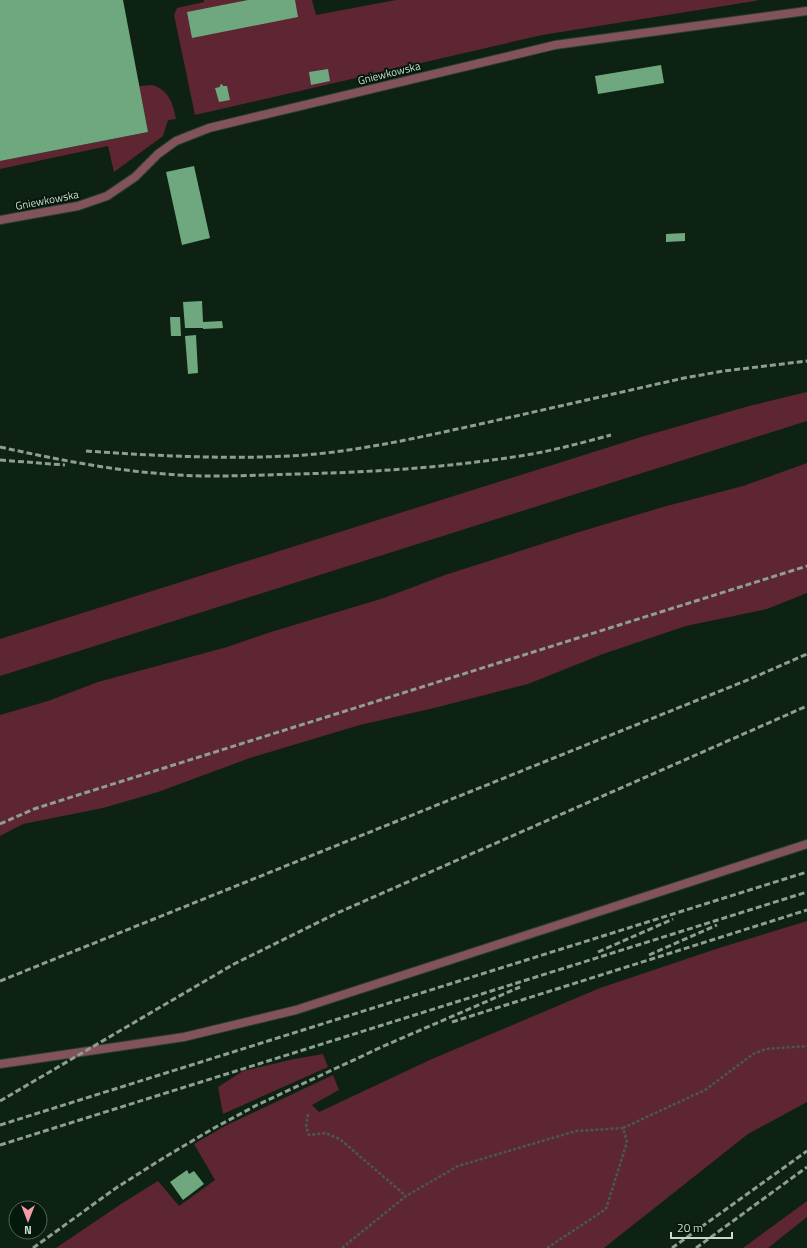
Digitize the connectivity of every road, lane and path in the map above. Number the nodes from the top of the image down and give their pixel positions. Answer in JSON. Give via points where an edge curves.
{"nodes":[{"id":1,"x":807,"y":11,"type":"edge"},
{"id":2,"x":0,"y":220,"type":"edge"},
{"id":3,"x":807,"y":844,"type":"edge"},
{"id":4,"x":807,"y":1046,"type":"edge"},
{"id":5,"x":0,"y":1064,"type":"edge"},
{"id":6,"x":308,"y":1114,"type":"dead end"},
{"id":7,"x":623,"y":1128,"type":"junction"},
{"id":8,"x":406,"y":1196,"type":"junction"},
{"id":9,"x":342,"y":1248,"type":"edge"},
{"id":10,"x":547,"y":1248,"type":"edge"}],
"edges":[{"from":1,"to":2,"type":"street","name":"Gniewkowska","via":[[556,45],[209,128],[176,141],[158,154],[136,177],[107,196],[78,206]]},
{"from":3,"to":5,"type":"street","via":[[296,1010],[184,1038]]},
{"from":4,"to":7,"type":"path","via":[[766,1049],[753,1054],[705,1090]]},
{"from":6,"to":8,"type":"path","via":[[306,1127],[309,1135],[326,1133],[341,1140]]},
{"from":7,"to":8,"type":"path","via":[[576,1131],[458,1166]]},
{"from":7,"to":10,"type":"path","via":[[626,1142],[606,1209]]},
{"from":8,"to":9,"type":"path"}]}
